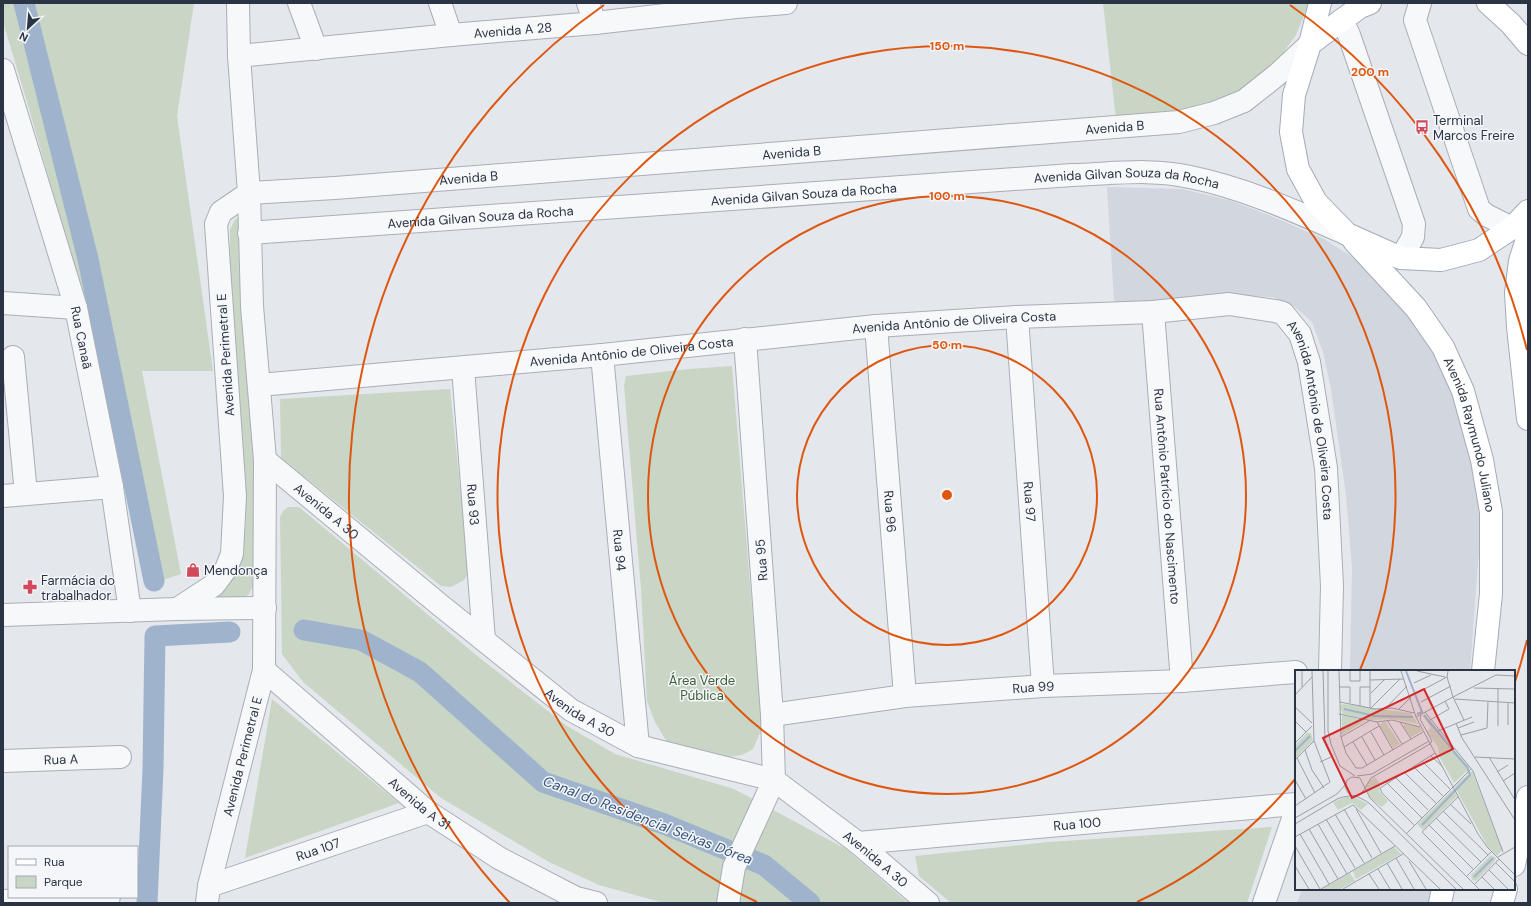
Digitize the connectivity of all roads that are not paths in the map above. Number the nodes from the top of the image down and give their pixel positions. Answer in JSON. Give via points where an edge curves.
{"nodes":[{"id":1,"x":238,"y":3,"type":"edge"},
{"id":2,"x":299,"y":3,"type":"edge"},
{"id":3,"x":440,"y":3,"type":"edge"},
{"id":4,"x":786,"y":3,"type":"edge"},
{"id":5,"x":1320,"y":3,"type":"edge"},
{"id":6,"x":1370,"y":3,"type":"edge"},
{"id":7,"x":1420,"y":3,"type":"edge"},
{"id":8,"x":1488,"y":3,"type":"edge"},
{"id":9,"x":735,"y":5,"type":"edge"},
{"id":10,"x":592,"y":13,"type":"edge"},
{"id":11,"x":1342,"y":20,"type":"junction"},
{"id":12,"x":1528,"y":21,"type":"edge"},
{"id":13,"x":451,"y":35,"type":"junction"},
{"id":14,"x":1310,"y":44,"type":"junction"},
{"id":15,"x":1528,"y":44,"type":"edge"},
{"id":16,"x":316,"y":49,"type":"junction"},
{"id":17,"x":239,"y":56,"type":"junction"},
{"id":18,"x":3,"y":70,"type":"edge"},
{"id":19,"x":248,"y":193,"type":"junction"},
{"id":20,"x":1528,"y":211,"type":"edge"},
{"id":21,"x":250,"y":232,"type":"junction"},
{"id":22,"x":1520,"y":232,"type":"edge"},
{"id":23,"x":1347,"y":234,"type":"junction"},
{"id":24,"x":1401,"y":258,"type":"junction"},
{"id":25,"x":3,"y":303,"type":"edge"},
{"id":26,"x":76,"y":308,"type":"junction"},
{"id":27,"x":1153,"y":312,"type":"junction"},
{"id":28,"x":1017,"y":317,"type":"junction"},
{"id":29,"x":876,"y":326,"type":"junction"},
{"id":30,"x":745,"y":340,"type":"junction"},
{"id":31,"x":602,"y":355,"type":"junction"},
{"id":32,"x":12,"y":357,"type":"dead end"},
{"id":33,"x":463,"y":368,"type":"junction"},
{"id":34,"x":259,"y":385,"type":"junction"},
{"id":35,"x":1528,"y":418,"type":"edge"},
{"id":36,"x":265,"y":460,"type":"junction"},
{"id":37,"x":112,"y":487,"type":"junction"},
{"id":38,"x":26,"y":494,"type":"junction"},
{"id":39,"x":3,"y":496,"type":"edge"},
{"id":40,"x":265,"y":608,"type":"junction"},
{"id":41,"x":177,"y":609,"type":"junction"},
{"id":42,"x":130,"y":611,"type":"junction"},
{"id":43,"x":3,"y":615,"type":"edge"},
{"id":44,"x":484,"y":640,"type":"junction"},
{"id":45,"x":264,"y":670,"type":"junction"},
{"id":46,"x":1330,"y":670,"type":"edge"},
{"id":47,"x":1483,"y":670,"type":"edge"},
{"id":48,"x":1295,"y":672,"type":"edge"},
{"id":49,"x":1182,"y":681,"type":"junction"},
{"id":50,"x":1043,"y":686,"type":"junction"},
{"id":51,"x":905,"y":696,"type":"junction"},
{"id":52,"x":772,"y":715,"type":"junction"},
{"id":53,"x":638,"y":746,"type":"junction"},
{"id":54,"x":120,"y":757,"type":"dead end"},
{"id":55,"x":3,"y":761,"type":"edge"},
{"id":56,"x":774,"y":780,"type":"junction"},
{"id":57,"x":1528,"y":797,"type":"edge"},
{"id":58,"x":1295,"y":804,"type":"edge"},
{"id":59,"x":428,"y":812,"type":"junction"},
{"id":60,"x":1295,"y":813,"type":"edge"},
{"id":61,"x":858,"y":843,"type":"junction"},
{"id":62,"x":1515,"y":860,"type":"edge"},
{"id":63,"x":1443,"y":890,"type":"edge"},
{"id":64,"x":1506,"y":890,"type":"edge"},
{"id":65,"x":208,"y":895,"type":"edge"},
{"id":66,"x":82,"y":898,"type":"edge"},
{"id":67,"x":3,"y":901,"type":"edge"},
{"id":68,"x":579,"y":901,"type":"edge"},
{"id":69,"x":728,"y":903,"type":"edge"},
{"id":70,"x":928,"y":903,"type":"edge"},
{"id":71,"x":1264,"y":903,"type":"edge"},
{"id":72,"x":1440,"y":903,"type":"edge"},
{"id":73,"x":1502,"y":903,"type":"edge"}],
"edges":[{"from":1,"to":17,"type":"street"},
{"from":2,"to":16,"type":"street"},
{"from":3,"to":13,"type":"street"},
{"from":4,"to":9,"type":"street","name":"Avenida A 28"},
{"from":5,"to":14,"type":"main road","name":"Avenida Raymundo Juliano"},
{"from":6,"to":11,"type":"main road"},
{"from":7,"to":22,"type":"street","via":[[1415,20],[1479,209]]},
{"from":8,"to":12,"type":"main road"},
{"from":8,"to":15,"type":"main road"},
{"from":9,"to":10,"type":"street","name":"Avenida A 28"},
{"from":10,"to":13,"type":"street","name":"Avenida A 28"},
{"from":11,"to":14,"type":"main road"},
{"from":11,"to":24,"type":"street","via":[[1414,224],[1413,237]]},
{"from":13,"to":16,"type":"street","name":"Avenida A 28"},
{"from":14,"to":19,"type":"street","name":"Avenida B","via":[[1244,101],[1214,113],[1178,122]]},
{"from":14,"to":23,"type":"main road","name":"Avenida Raymundo Juliano","via":[[1294,95],[1292,140],[1298,169],[1316,202]]},
{"from":16,"to":17,"type":"street","name":"Avenida A 28"},
{"from":17,"to":19,"type":"street"},
{"from":18,"to":26,"type":"street","name":"Rua Canaã"},
{"from":19,"to":21,"type":"street","name":"Avenida Perimetral E"},
{"from":19,"to":41,"type":"street","name":"Avenida Perimetral E","via":[[222,212],[216,224],[235,496],[232,554],[226,569],[214,585]]},
{"from":20,"to":22,"type":"main road"},
{"from":21,"to":23,"type":"street","name":"Avenida Gilvan Souza da Rocha","via":[[1139,172],[1190,176],[1227,187],[1291,209]]},
{"from":21,"to":34,"type":"street","name":"Avenida Perimetral E","via":[[252,306]]},
{"from":22,"to":24,"type":"main road","via":[[1479,250],[1441,260]]},
{"from":22,"to":35,"type":"main road","via":[[1516,293]]},
{"from":23,"to":24,"type":"main road"},
{"from":23,"to":47,"type":"main road","name":"Avenida Raymundo Juliano","via":[[1416,308],[1442,347],[1463,391],[1482,460],[1491,512],[1491,594]]},
{"from":25,"to":26,"type":"street"},
{"from":26,"to":37,"type":"street","name":"Rua Canaã"},
{"from":27,"to":28,"type":"street","name":"Avenida Antônio de Oliveira Costa"},
{"from":27,"to":46,"type":"street","name":"Avenida Antônio de Oliveira Costa","via":[[1229,304],[1255,307],[1283,313],[1300,334],[1309,362],[1326,468],[1332,586]]},
{"from":27,"to":49,"type":"street","name":"Rua Antônio Patrício do Nascimento"},
{"from":28,"to":29,"type":"street","name":"Avenida Antônio de Oliveira Costa"},
{"from":28,"to":50,"type":"street","name":"Rua 97"},
{"from":29,"to":30,"type":"street","name":"Avenida Antônio de Oliveira Costa"},
{"from":29,"to":51,"type":"street","name":"Rua 96"},
{"from":30,"to":31,"type":"street","name":"Avenida Antônio de Oliveira Costa"},
{"from":30,"to":52,"type":"street","name":"Rua 95"},
{"from":31,"to":33,"type":"street","name":"Avenida Antônio de Oliveira Costa"},
{"from":31,"to":53,"type":"street","name":"Rua 94"},
{"from":32,"to":38,"type":"street"},
{"from":33,"to":34,"type":"street","name":"Avenida Antônio de Oliveira Costa"},
{"from":33,"to":44,"type":"street","name":"Rua 93"},
{"from":34,"to":36,"type":"street","name":"Avenida Perimetral E"},
{"from":36,"to":40,"type":"street","name":"Avenida Perimetral E"},
{"from":36,"to":44,"type":"street","name":"Avenida A 30"},
{"from":37,"to":38,"type":"street"},
{"from":37,"to":42,"type":"street","name":"Rua Canaã"},
{"from":38,"to":39,"type":"street"},
{"from":40,"to":41,"type":"street"},
{"from":40,"to":45,"type":"street","name":"Avenida Perimetral E"},
{"from":41,"to":42,"type":"street"},
{"from":42,"to":43,"type":"street"},
{"from":44,"to":53,"type":"street","name":"Avenida A 30","via":[[571,710]]},
{"from":45,"to":59,"type":"street","name":"Avenida A 31"},
{"from":45,"to":65,"type":"street","name":"Avenida Perimetral E"},
{"from":48,"to":49,"type":"street","name":"Rua 99"},
{"from":49,"to":50,"type":"street","name":"Rua 99"},
{"from":50,"to":51,"type":"street","name":"Rua 99"},
{"from":51,"to":52,"type":"street","name":"Rua 99"},
{"from":52,"to":56,"type":"street","name":"Rua 95"},
{"from":53,"to":56,"type":"street","name":"Avenida A 30"},
{"from":54,"to":55,"type":"street","name":"Rua A"},
{"from":56,"to":61,"type":"street","name":"Avenida A 30"},
{"from":56,"to":69,"type":"street","via":[[734,867]]},
{"from":57,"to":62,"type":"main road"},
{"from":58,"to":61,"type":"street","name":"Rua 100"},
{"from":59,"to":65,"type":"street","name":"Rua 107"},
{"from":59,"to":68,"type":"street","name":"Avenida A 31","via":[[499,858]]},
{"from":60,"to":71,"type":"street"},
{"from":61,"to":70,"type":"street","name":"Avenida A 30"},
{"from":63,"to":72,"type":"main road"},
{"from":64,"to":73,"type":"main road"},
{"from":66,"to":67,"type":"street"}]}
